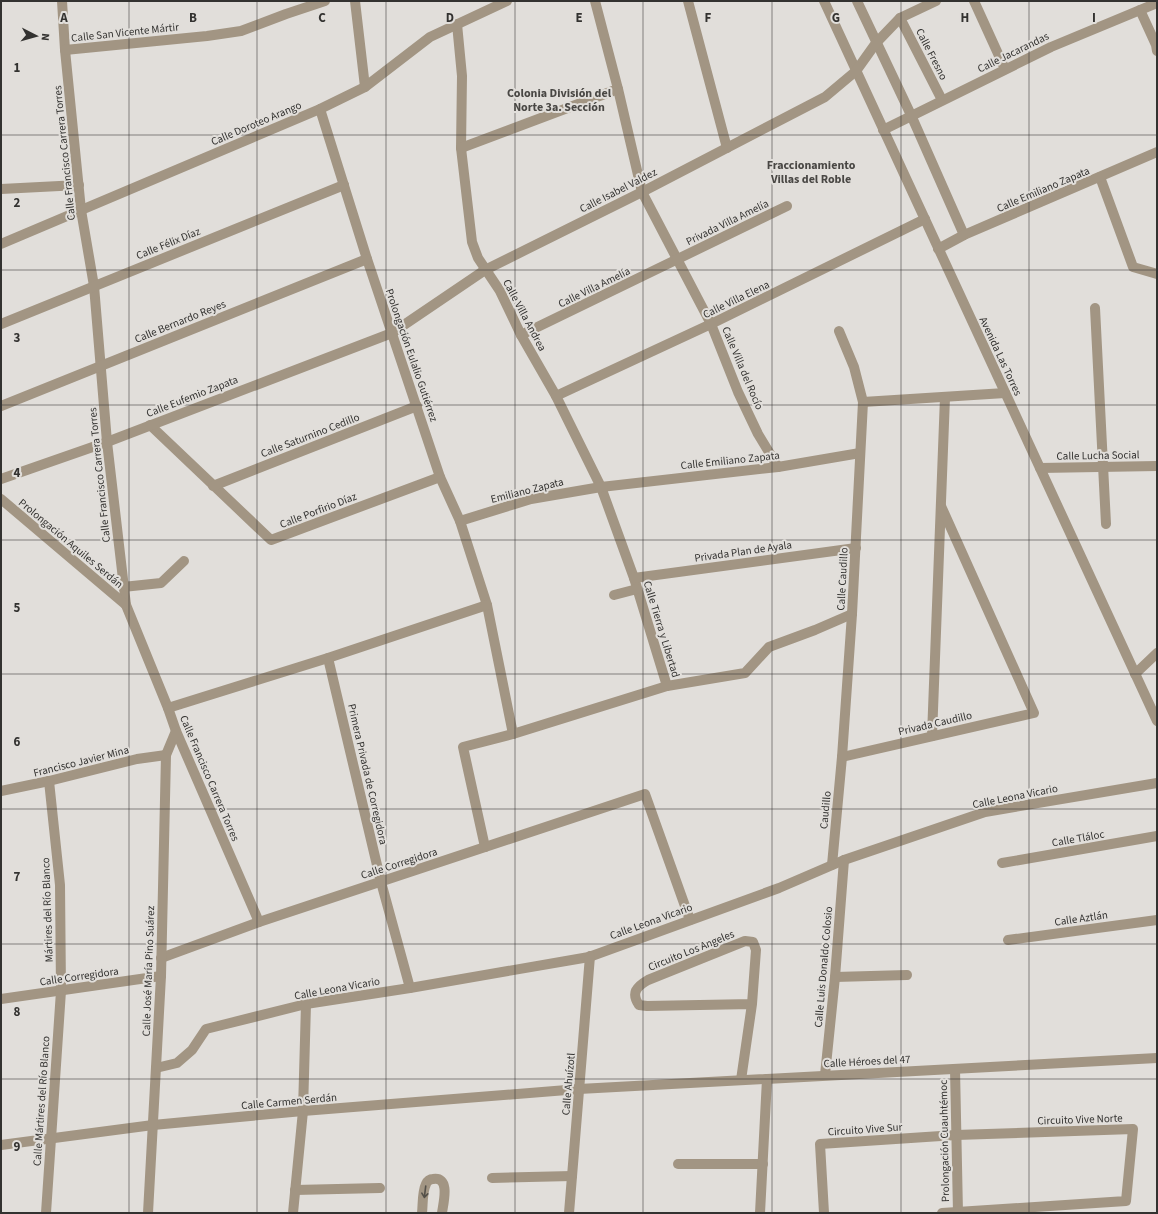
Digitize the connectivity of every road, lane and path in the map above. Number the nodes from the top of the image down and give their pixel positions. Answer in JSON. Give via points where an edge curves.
{"nodes":[{"id":1,"x":62,"y":1,"type":"edge"},
{"id":2,"x":325,"y":1,"type":"edge"},
{"id":3,"x":354,"y":1,"type":"edge"},
{"id":4,"x":507,"y":1,"type":"edge"},
{"id":5,"x":595,"y":1,"type":"edge"},
{"id":6,"x":688,"y":1,"type":"edge"},
{"id":7,"x":824,"y":1,"type":"edge"},
{"id":8,"x":857,"y":1,"type":"edge"},
{"id":9,"x":936,"y":1,"type":"edge"},
{"id":10,"x":974,"y":1,"type":"edge"},
{"id":11,"x":1148,"y":5,"type":"edge"},
{"id":12,"x":900,"y":18,"type":"junction"},
{"id":13,"x":457,"y":24,"type":"junction"},
{"id":14,"x":876,"y":43,"type":"junction"},
{"id":15,"x":65,"y":50,"type":"junction"},
{"id":16,"x":1157,"y":51,"type":"edge"},
{"id":17,"x":1005,"y":69,"type":"junction"},
{"id":18,"x":856,"y":71,"type":"junction"},
{"id":19,"x":365,"y":87,"type":"junction"},
{"id":20,"x":618,"y":89,"type":"junction"},
{"id":21,"x":942,"y":100,"type":"junction"},
{"id":22,"x":320,"y":110,"type":"junction"},
{"id":23,"x":912,"y":115,"type":"junction"},
{"id":24,"x":883,"y":130,"type":"junction"},
{"id":25,"x":461,"y":148,"type":"junction"},
{"id":26,"x":727,"y":148,"type":"junction"},
{"id":27,"x":1157,"y":152,"type":"edge"},
{"id":28,"x":1100,"y":177,"type":"junction"},
{"id":29,"x":79,"y":185,"type":"junction"},
{"id":30,"x":344,"y":185,"type":"junction"},
{"id":31,"x":1,"y":189,"type":"edge"},
{"id":32,"x":642,"y":192,"type":"junction"},
{"id":33,"x":787,"y":206,"type":"dead end"},
{"id":34,"x":81,"y":210,"type":"junction"},
{"id":35,"x":925,"y":220,"type":"junction"},
{"id":36,"x":964,"y":235,"type":"junction"},
{"id":37,"x":1,"y":244,"type":"edge"},
{"id":38,"x":938,"y":249,"type":"junction"},
{"id":39,"x":367,"y":259,"type":"junction"},
{"id":40,"x":677,"y":260,"type":"junction"},
{"id":41,"x":485,"y":270,"type":"junction"},
{"id":42,"x":1157,"y":274,"type":"edge"},
{"id":43,"x":94,"y":286,"type":"junction"},
{"id":44,"x":1095,"y":308,"type":"dead end"},
{"id":45,"x":1,"y":324,"type":"edge"},
{"id":46,"x":711,"y":324,"type":"junction"},
{"id":47,"x":839,"y":331,"type":"dead end"},
{"id":48,"x":392,"y":333,"type":"junction"},
{"id":49,"x":521,"y":335,"type":"junction"},
{"id":50,"x":101,"y":366,"type":"junction"},
{"id":51,"x":1005,"y":393,"type":"junction"},
{"id":52,"x":556,"y":396,"type":"junction"},
{"id":53,"x":945,"y":397,"type":"junction"},
{"id":54,"x":863,"y":402,"type":"junction"},
{"id":55,"x":1,"y":406,"type":"edge"},
{"id":56,"x":417,"y":406,"type":"junction"},
{"id":57,"x":150,"y":425,"type":"junction"},
{"id":58,"x":107,"y":442,"type":"junction"},
{"id":59,"x":860,"y":453,"type":"junction"},
{"id":60,"x":1157,"y":466,"type":"edge"},
{"id":61,"x":778,"y":467,"type":"junction"},
{"id":62,"x":1104,"y":467,"type":"junction"},
{"id":63,"x":1040,"y":468,"type":"junction"},
{"id":64,"x":440,"y":477,"type":"junction"},
{"id":65,"x":1,"y":479,"type":"edge"},
{"id":66,"x":213,"y":486,"type":"junction"},
{"id":67,"x":601,"y":486,"type":"junction"},
{"id":68,"x":1,"y":499,"type":"edge"},
{"id":69,"x":941,"y":506,"type":"junction"},
{"id":70,"x":460,"y":520,"type":"junction"},
{"id":71,"x":1106,"y":524,"type":"dead end"},
{"id":72,"x":856,"y":548,"type":"junction"},
{"id":73,"x":184,"y":561,"type":"dead end"},
{"id":74,"x":634,"y":578,"type":"junction"},
{"id":75,"x":123,"y":587,"type":"junction"},
{"id":76,"x":637,"y":589,"type":"junction"},
{"id":77,"x":614,"y":595,"type":"dead end"},
{"id":78,"x":126,"y":605,"type":"junction"},
{"id":79,"x":487,"y":605,"type":"junction"},
{"id":80,"x":852,"y":614,"type":"junction"},
{"id":81,"x":1157,"y":653,"type":"edge"},
{"id":82,"x":328,"y":658,"type":"junction"},
{"id":83,"x":1135,"y":674,"type":"junction"},
{"id":84,"x":667,"y":686,"type":"junction"},
{"id":85,"x":168,"y":708,"type":"junction"},
{"id":86,"x":1157,"y":721,"type":"edge"},
{"id":87,"x":176,"y":731,"type":"junction"},
{"id":88,"x":513,"y":734,"type":"junction"},
{"id":89,"x":932,"y":736,"type":"junction"},
{"id":90,"x":166,"y":755,"type":"junction"},
{"id":91,"x":842,"y":757,"type":"junction"},
{"id":92,"x":49,"y":781,"type":"junction"},
{"id":93,"x":1157,"y":783,"type":"edge"},
{"id":94,"x":1,"y":791,"type":"edge"},
{"id":95,"x":1157,"y":836,"type":"edge"},
{"id":96,"x":485,"y":847,"type":"junction"},
{"id":97,"x":844,"y":860,"type":"junction"},
{"id":98,"x":1002,"y":863,"type":"dead end"},
{"id":99,"x":832,"y":865,"type":"junction"},
{"id":100,"x":380,"y":882,"type":"junction"},
{"id":101,"x":690,"y":920,"type":"junction"},
{"id":102,"x":1157,"y":920,"type":"edge"},
{"id":103,"x":259,"y":922,"type":"junction"},
{"id":104,"x":1008,"y":940,"type":"dead end"},
{"id":105,"x":590,"y":956,"type":"junction"},
{"id":106,"x":162,"y":958,"type":"junction"},
{"id":107,"x":907,"y":975,"type":"dead end"},
{"id":108,"x":161,"y":976,"type":"junction"},
{"id":109,"x":835,"y":977,"type":"junction"},
{"id":110,"x":410,"y":988,"type":"junction"},
{"id":111,"x":61,"y":991,"type":"junction"},
{"id":112,"x":1,"y":999,"type":"edge"},
{"id":113,"x":306,"y":1004,"type":"junction"},
{"id":114,"x":752,"y":1004,"type":"junction"},
{"id":115,"x":1157,"y":1058,"type":"edge"},
{"id":116,"x":156,"y":1068,"type":"junction"},
{"id":117,"x":954,"y":1069,"type":"junction"},
{"id":118,"x":825,"y":1075,"type":"junction"},
{"id":119,"x":767,"y":1079,"type":"junction"},
{"id":120,"x":741,"y":1080,"type":"junction"},
{"id":121,"x":579,"y":1088,"type":"junction"},
{"id":122,"x":303,"y":1111,"type":"junction"},
{"id":123,"x":153,"y":1125,"type":"junction"},
{"id":124,"x":956,"y":1135,"type":"junction"},
{"id":125,"x":50,"y":1138,"type":"junction"},
{"id":126,"x":1,"y":1145,"type":"edge"},
{"id":127,"x":678,"y":1164,"type":"dead end"},
{"id":128,"x":763,"y":1164,"type":"junction"},
{"id":129,"x":572,"y":1176,"type":"junction"},
{"id":130,"x":492,"y":1178,"type":"dead end"},
{"id":131,"x":380,"y":1188,"type":"dead end"},
{"id":132,"x":295,"y":1190,"type":"junction"},
{"id":133,"x":46,"y":1213,"type":"edge"},
{"id":134,"x":148,"y":1213,"type":"edge"},
{"id":135,"x":293,"y":1213,"type":"edge"},
{"id":136,"x":422,"y":1213,"type":"edge"},
{"id":137,"x":442,"y":1213,"type":"edge"},
{"id":138,"x":569,"y":1213,"type":"edge"},
{"id":139,"x":760,"y":1213,"type":"edge"},
{"id":140,"x":824,"y":1213,"type":"edge"},
{"id":141,"x":942,"y":1213,"type":"edge"},
{"id":142,"x":958,"y":1213,"type":"edge"}],
"edges":[{"from":1,"to":15,"type":"street","name":"Calle Francisco Carrera Torres"},
{"from":2,"to":15,"type":"street","name":"Calle San Vicente Mártir","via":[[241,31]]},
{"from":3,"to":19,"type":"street"},
{"from":4,"to":13,"type":"street","name":"Calle Doroteo Arango"},
{"from":5,"to":20,"type":"street"},
{"from":6,"to":26,"type":"street"},
{"from":7,"to":18,"type":"street","name":"Avenida Las Torres"},
{"from":8,"to":14,"type":"street"},
{"from":9,"to":12,"type":"street"},
{"from":10,"to":17,"type":"street"},
{"from":11,"to":16,"type":"street"},
{"from":11,"to":17,"type":"street","name":"Calle Jacarandas"},
{"from":12,"to":14,"type":"street","name":"Calle Isabel Valdez"},
{"from":12,"to":21,"type":"street","name":"Calle Fresno"},
{"from":13,"to":19,"type":"street","name":"Calle Doroteo Arango","via":[[430,37]]},
{"from":13,"to":25,"type":"street","name":"Calle Villa Andrea","via":[[462,76]]},
{"from":14,"to":18,"type":"street","name":"Calle Isabel Valdez"},
{"from":14,"to":23,"type":"street"},
{"from":15,"to":29,"type":"street","name":"Calle Francisco Carrera Torres"},
{"from":17,"to":21,"type":"street","name":"Calle Jacarandas"},
{"from":18,"to":24,"type":"street","name":"Avenida Las Torres"},
{"from":18,"to":26,"type":"street","name":"Calle Isabel Valdez","via":[[825,96]]},
{"from":19,"to":22,"type":"street","name":"Calle Doroteo Arango"},
{"from":20,"to":25,"type":"street"},
{"from":20,"to":32,"type":"street"},
{"from":21,"to":23,"type":"street","name":"Calle Jacarandas"},
{"from":22,"to":30,"type":"street","name":"Prolongación Eulalio Gutiérrez"},
{"from":22,"to":34,"type":"street","name":"Calle Doroteo Arango"},
{"from":23,"to":24,"type":"street","name":"Calle Jacarandas"},
{"from":23,"to":36,"type":"street"},
{"from":24,"to":35,"type":"street","name":"Avenida Las Torres"},
{"from":25,"to":41,"type":"street","name":"Calle Villa Andrea","via":[[472,242]]},
{"from":26,"to":32,"type":"street","name":"Calle Isabel Valdez"},
{"from":27,"to":28,"type":"street","name":"Calle Emiliano Zapata"},
{"from":28,"to":36,"type":"street","name":"Calle Emiliano Zapata"},
{"from":28,"to":42,"type":"street","via":[[1133,267]]},
{"from":29,"to":31,"type":"street"},
{"from":29,"to":34,"type":"street","name":"Calle Francisco Carrera Torres"},
{"from":30,"to":39,"type":"street","name":"Prolongación Eulalio Gutiérrez"},
{"from":30,"to":43,"type":"street","name":"Calle Félix Díaz"},
{"from":32,"to":40,"type":"street","name":"Calle Villa del Rocío"},
{"from":32,"to":41,"type":"street","name":"Calle Isabel Valdez"},
{"from":33,"to":40,"type":"street","name":"Privada Villa Amelía"},
{"from":34,"to":37,"type":"street","name":"Calle Doroteo Arango"},
{"from":34,"to":43,"type":"street","name":"Calle Francisco Carrera Torres"},
{"from":35,"to":38,"type":"street","name":"Avenida Las Torres"},
{"from":35,"to":46,"type":"street","name":"Calle Villa Elena"},
{"from":36,"to":38,"type":"street","name":"Calle Emiliano Zapata"},
{"from":38,"to":51,"type":"street","name":"Avenida Las Torres"},
{"from":39,"to":48,"type":"street","name":"Prolongación Eulalio Gutiérrez"},
{"from":39,"to":50,"type":"street","name":"Calle Bernardo Reyes"},
{"from":40,"to":46,"type":"street","name":"Calle Villa del Rocío"},
{"from":40,"to":49,"type":"street","name":"Calle Villa Amelía"},
{"from":41,"to":48,"type":"street","name":"Calle Isabel Valdez"},
{"from":41,"to":49,"type":"street","name":"Calle Villa Andrea","via":[[500,291]]},
{"from":43,"to":45,"type":"street","name":"Calle Félix Díaz"},
{"from":43,"to":50,"type":"street","name":"Calle Francisco Carrera Torres"},
{"from":44,"to":62,"type":"street"},
{"from":46,"to":52,"type":"street","name":"Calle Villa Elena"},
{"from":46,"to":61,"type":"street","name":"Calle Villa del Rocío","via":[[738,392],[758,434]]},
{"from":47,"to":54,"type":"street","name":"Calle Caudillo","via":[[854,367]]},
{"from":48,"to":56,"type":"street","name":"Prolongación Eulalio Gutiérrez"},
{"from":48,"to":57,"type":"street","name":"Calle Eufemio Zapata"},
{"from":49,"to":52,"type":"street","name":"Calle Villa Andrea"},
{"from":50,"to":55,"type":"street","name":"Calle Bernardo Reyes"},
{"from":50,"to":58,"type":"street","name":"Calle Francisco Carrera Torres"},
{"from":51,"to":53,"type":"street"},
{"from":51,"to":63,"type":"street","name":"Avenida Las Torres"},
{"from":52,"to":67,"type":"street","name":"Calle Villa Andrea"},
{"from":53,"to":54,"type":"street"},
{"from":53,"to":69,"type":"street"},
{"from":54,"to":59,"type":"street","name":"Calle Caudillo"},
{"from":56,"to":64,"type":"street","name":"Prolongación Eulalio Gutiérrez"},
{"from":56,"to":66,"type":"street","name":"Calle Saturnino Cedillo"},
{"from":57,"to":58,"type":"street","name":"Calle Eufemio Zapata"},
{"from":57,"to":66,"type":"street","name":"Calle Porfirio Díaz"},
{"from":58,"to":65,"type":"street","name":"Calle Eufemio Zapata"},
{"from":58,"to":75,"type":"street","name":"Calle Francisco Carrera Torres"},
{"from":59,"to":61,"type":"street","name":"Calle Emiliano Zapata"},
{"from":59,"to":72,"type":"street","name":"Calle Caudillo"},
{"from":60,"to":62,"type":"street","name":"Calle Lucha Social"},
{"from":61,"to":67,"type":"street","name":"Calle Emiliano Zapata"},
{"from":62,"to":63,"type":"street","name":"Calle Lucha Social"},
{"from":62,"to":71,"type":"street"},
{"from":63,"to":83,"type":"street","name":"Avenida Las Torres"},
{"from":64,"to":66,"type":"street","name":"Calle Porfirio Díaz","via":[[271,540]]},
{"from":64,"to":70,"type":"street","name":"Prolongación Eulalio Gutiérrez"},
{"from":67,"to":70,"type":"street","name":"Emiliano Zapata","via":[[531,499]]},
{"from":67,"to":74,"type":"street","name":"Calle Villa Andrea"},
{"from":68,"to":78,"type":"street","name":"Prolongación Aquiles Serdán"},
{"from":69,"to":89,"type":"street"},
{"from":69,"to":89,"type":"street","name":"Privada Caudillo","via":[[1034,713]]},
{"from":70,"to":79,"type":"street","name":"Prolongación Eulalio Gutiérrez"},
{"from":72,"to":74,"type":"street","name":"Privada Plan de Ayala"},
{"from":72,"to":80,"type":"street","name":"Calle Caudillo"},
{"from":73,"to":75,"type":"street","via":[[161,583]]},
{"from":74,"to":76,"type":"street","name":"Calle Tierra y Libertad"},
{"from":75,"to":78,"type":"street","name":"Calle Francisco Carrera Torres"},
{"from":76,"to":77,"type":"street"},
{"from":76,"to":84,"type":"street","name":"Calle Tierra y Libertad"},
{"from":78,"to":85,"type":"street","name":"Calle Francisco Carrera Torres"},
{"from":79,"to":82,"type":"street"},
{"from":79,"to":88,"type":"street","name":"Prolongación Eulalio Gutiérrez"},
{"from":80,"to":84,"type":"street","via":[[769,647],[745,674]]},
{"from":80,"to":91,"type":"street","name":"Calle Caudillo"},
{"from":81,"to":83,"type":"street"},
{"from":82,"to":85,"type":"street"},
{"from":82,"to":100,"type":"street","name":"Primera Privada de Corregidora"},
{"from":83,"to":86,"type":"street","name":"Avenida Las Torres"},
{"from":84,"to":88,"type":"street"},
{"from":85,"to":87,"type":"street","name":"Calle Francisco Carrera Torres"},
{"from":87,"to":90,"type":"street","name":"Calle José María Pino Suárez"},
{"from":87,"to":103,"type":"street","name":"Calle Francisco Carrera Torres"},
{"from":88,"to":96,"type":"street","via":[[463,747]]},
{"from":89,"to":91,"type":"street","name":"Privada Caudillo"},
{"from":90,"to":92,"type":"street","name":"Francisco Javier Mina","via":[[137,759]]},
{"from":90,"to":106,"type":"street","name":"Calle José María Pino Suárez"},
{"from":91,"to":99,"type":"street","name":"Caudillo"},
{"from":92,"to":94,"type":"street","name":"Francisco Javier Mina"},
{"from":92,"to":111,"type":"street","name":"Mártires del Río Blanco","via":[[60,885]]},
{"from":93,"to":97,"type":"street","name":"Calle Leona Vicario","via":[[985,812]]},
{"from":95,"to":98,"type":"street","name":"Calle Tláloc"},
{"from":96,"to":100,"type":"street","name":"Calle Corregidora"},
{"from":96,"to":101,"type":"street","name":"Calle Corregidora","via":[[645,794]]},
{"from":97,"to":99,"type":"street","name":"Calle Leona Vicario"},
{"from":97,"to":109,"type":"street","name":"Calle Luis Donaldo Colosio"},
{"from":99,"to":101,"type":"street","name":"Calle Leona Vicario"},
{"from":100,"to":103,"type":"street","name":"Calle Corregidora"},
{"from":100,"to":110,"type":"street","name":"Primera Privada de Corregidora"},
{"from":101,"to":105,"type":"street","name":"Calle Leona Vicario"},
{"from":102,"to":104,"type":"street","name":"Calle Aztlán"},
{"from":103,"to":106,"type":"street","name":"Calle Corregidora"},
{"from":105,"to":110,"type":"street","name":"Calle Leona Vicario"},
{"from":105,"to":121,"type":"street","name":"Calle Ahuízotl"},
{"from":106,"to":108,"type":"street","name":"Calle José María Pino Suárez"},
{"from":107,"to":109,"type":"street"},
{"from":108,"to":111,"type":"street","name":"Calle Corregidora"},
{"from":108,"to":116,"type":"street","name":"Calle José María Pino Suárez"},
{"from":109,"to":118,"type":"street","name":"Calle Luis Donaldo Colosio"},
{"from":110,"to":113,"type":"street","name":"Calle Leona Vicario"},
{"from":111,"to":112,"type":"street","name":"Calle Corregidora"},
{"from":111,"to":125,"type":"street","name":"Calle Mártires del Río Blanco"},
{"from":113,"to":116,"type":"street","name":"Calle Leona Vicario","via":[[206,1030],[192,1050],[177,1063]]},
{"from":113,"to":122,"type":"street"},
{"from":114,"to":114,"type":"street","name":"Circuito Los Angeles","via":[[647,1006],[639,1005],[635,992],[648,980],[745,941],[753,942],[756,950]]},
{"from":114,"to":120,"type":"street","name":"Circuito Los Angeles"},
{"from":115,"to":117,"type":"street","name":"Calle Héroes del 47"},
{"from":116,"to":123,"type":"street","name":"Calle José María Pino Suárez"},
{"from":117,"to":118,"type":"street","name":"Calle Héroes del 47"},
{"from":117,"to":124,"type":"street","name":"Prolongación Cuauhtémoc"},
{"from":118,"to":119,"type":"street","name":"Calle Héroes del 47"},
{"from":119,"to":120,"type":"street","name":"Calle Héroes del 47"},
{"from":119,"to":128,"type":"street"},
{"from":120,"to":121,"type":"street","name":"Calle Héroes del 47"},
{"from":121,"to":122,"type":"street","name":"Calle Carmen Serdán"},
{"from":121,"to":129,"type":"street","name":"Calle Ahuízotl"},
{"from":122,"to":123,"type":"street","name":"Calle Carmen Serdán"},
{"from":122,"to":132,"type":"street"},
{"from":123,"to":125,"type":"street","name":"Calle Carmen Serdán"},
{"from":123,"to":134,"type":"street","name":"Calle José María Pino Suárez"},
{"from":124,"to":140,"type":"street","name":"Circuito Vive Sur","via":[[820,1144]]},
{"from":124,"to":142,"type":"street","name":"Prolongación Cuauhtémoc"},
{"from":124,"to":142,"type":"street","name":"Circuito Vive Norte","via":[[1133,1129],[1126,1200]]},
{"from":125,"to":126,"type":"street","name":"Calle Carmen Serdán"},
{"from":125,"to":133,"type":"street","name":"Calle Mártires del Río Blanco"},
{"from":127,"to":128,"type":"street"},
{"from":128,"to":139,"type":"street"},
{"from":129,"to":130,"type":"street"},
{"from":129,"to":138,"type":"street","name":"Calle Ahuízotl"},
{"from":131,"to":132,"type":"street"},
{"from":132,"to":135,"type":"street"},
{"from":137,"to":136,"type":"street","one_way":true,"via":[[445,1187],[436,1179],[426,1184]]},
{"from":141,"to":142,"type":"street"}]}
